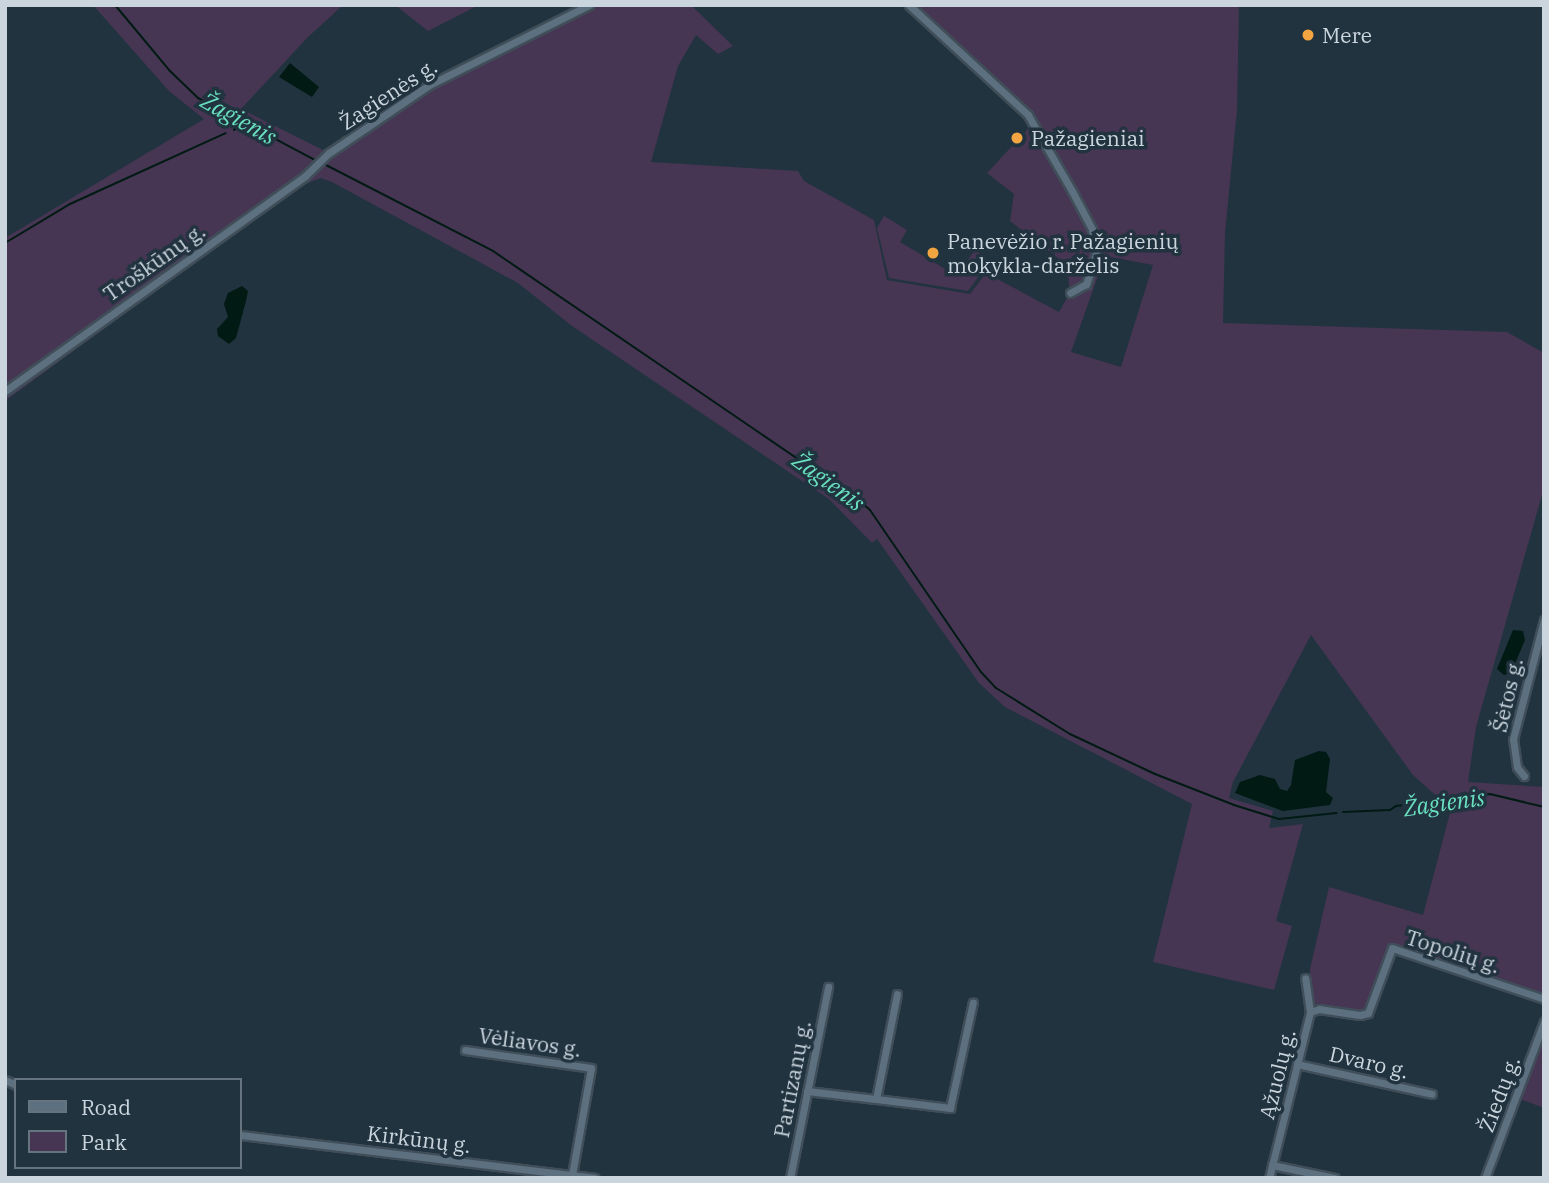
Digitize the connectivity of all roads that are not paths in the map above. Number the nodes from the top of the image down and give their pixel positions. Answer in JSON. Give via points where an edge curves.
{"nodes":[{"id":1,"x":589,"y":5,"type":"edge"},
{"id":2,"x":909,"y":5,"type":"edge"},
{"id":3,"x":322,"y":160,"type":"joint"},
{"id":4,"x":1070,"y":293,"type":"dead end"},
{"id":5,"x":5,"y":391,"type":"edge"},
{"id":6,"x":1544,"y":620,"type":"edge"},
{"id":7,"x":1524,"y":776,"type":"dead end"},
{"id":8,"x":1306,"y":978,"type":"dead end"},
{"id":9,"x":828,"y":987,"type":"dead end"},
{"id":10,"x":897,"y":994,"type":"dead end"},
{"id":11,"x":1544,"y":999,"type":"edge"},
{"id":12,"x":973,"y":1002,"type":"dead end"},
{"id":13,"x":1310,"y":1012,"type":"junction"},
{"id":14,"x":1544,"y":1022,"type":"edge"},
{"id":15,"x":465,"y":1051,"type":"dead end"},
{"id":16,"x":1297,"y":1064,"type":"junction"},
{"id":17,"x":807,"y":1091,"type":"junction"},
{"id":18,"x":1432,"y":1094,"type":"dead end"},
{"id":19,"x":876,"y":1100,"type":"junction"},
{"id":20,"x":242,"y":1135,"type":"edge"},
{"id":21,"x":1272,"y":1165,"type":"junction"},
{"id":22,"x":572,"y":1175,"type":"junction"},
{"id":23,"x":594,"y":1178,"type":"edge"},
{"id":24,"x":790,"y":1178,"type":"edge"},
{"id":25,"x":1269,"y":1178,"type":"edge"},
{"id":26,"x":1335,"y":1178,"type":"edge"},
{"id":27,"x":1485,"y":1178,"type":"edge"}],
"edges":[{"from":1,"to":3,"type":"street","name":"Žagienės g.","via":[[429,85]]},
{"from":2,"to":4,"type":"street","via":[[1028,115],[1072,191],[1092,229],[1096,254],[1086,284]]},
{"from":3,"to":5,"type":"street","name":"Troškūnų g."},
{"from":6,"to":7,"type":"street","name":"Šėtos g.","via":[[1513,739],[1517,767]]},
{"from":8,"to":13,"type":"street","name":"Ąžuolų g."},
{"from":9,"to":17,"type":"street","name":"Partizanų g."},
{"from":10,"to":19,"type":"street"},
{"from":11,"to":13,"type":"street","name":"Topolių g.","via":[[1392,948],[1368,1013]]},
{"from":12,"to":19,"type":"street","via":[[950,1108]]},
{"from":13,"to":16,"type":"street","name":"Ąžuolų g."},
{"from":14,"to":27,"type":"street","name":"Žiedų g."},
{"from":15,"to":22,"type":"street","name":"Vėliavos g.","via":[[591,1068]]},
{"from":16,"to":18,"type":"street","name":"Dvaro g."},
{"from":16,"to":21,"type":"street","name":"Ąžuolų g."},
{"from":17,"to":19,"type":"street"},
{"from":17,"to":24,"type":"street","name":"Partizanų g."},
{"from":20,"to":22,"type":"street","name":"Kirkūnų g."},
{"from":21,"to":25,"type":"street","name":"Ąžuolų g."},
{"from":21,"to":26,"type":"street"},
{"from":22,"to":23,"type":"street","name":"Kirkūnų g."}]}
